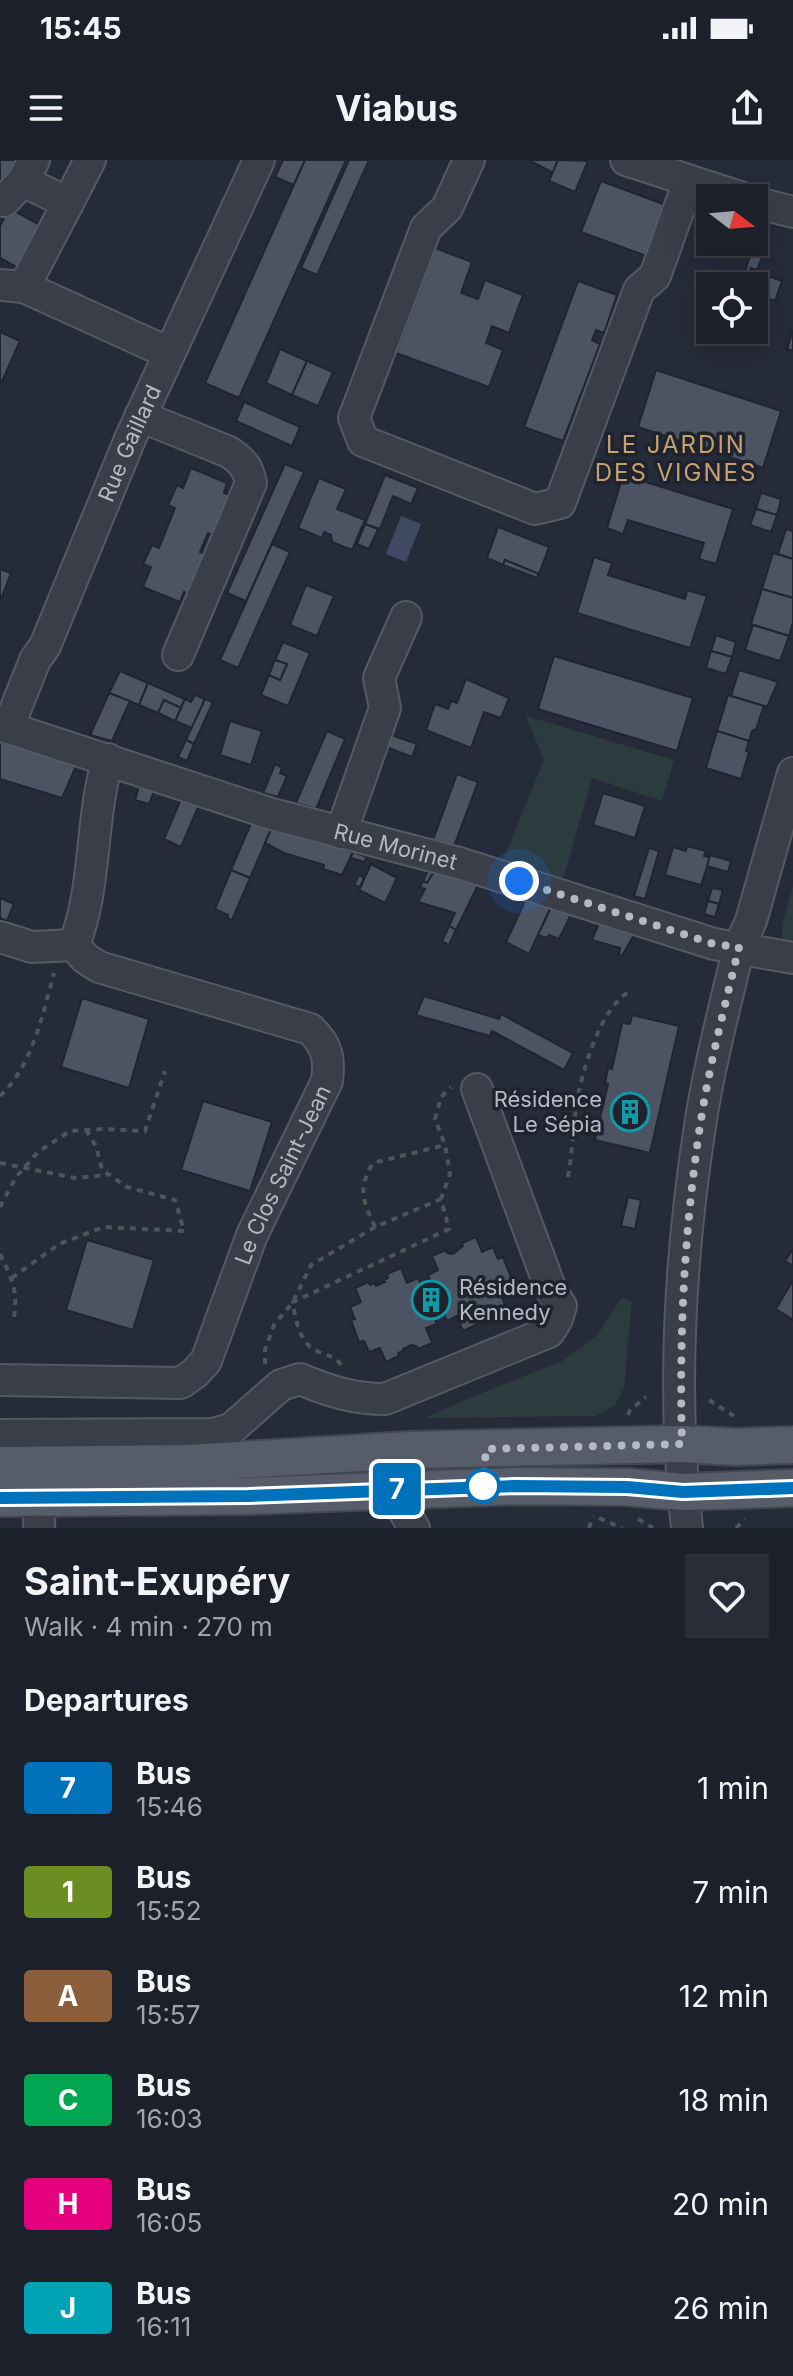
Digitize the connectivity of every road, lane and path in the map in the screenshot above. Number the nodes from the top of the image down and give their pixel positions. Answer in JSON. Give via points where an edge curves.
{"nodes":[{"id":1,"x":90,"y":160,"type":"edge"},
{"id":2,"x":259,"y":160,"type":"edge"},
{"id":3,"x":469,"y":160,"type":"edge"},
{"id":4,"x":626,"y":160,"type":"edge"},
{"id":5,"x":19,"y":180,"type":"edge"},
{"id":6,"x":689,"y":181,"type":"junction"},
{"id":7,"x":699,"y":184,"type":"edge"},
{"id":8,"x":68,"y":203,"type":"junction"},
{"id":9,"x":768,"y":206,"type":"edge"},
{"id":10,"x":793,"y":212,"type":"edge"},
{"id":11,"x":12,"y":286,"type":"edge"},
{"id":12,"x":169,"y":353,"type":"junction"},
{"id":13,"x":140,"y":416,"type":"junction"},
{"id":14,"x":406,"y":617,"type":"dead end"},
{"id":15,"x":178,"y":655,"type":"dead end"},
{"id":16,"x":4,"y":726,"type":"edge"},
{"id":17,"x":108,"y":759,"type":"junction"},
{"id":18,"x":793,"y":773,"type":"edge"},
{"id":19,"x":341,"y":833,"type":"junction"},
{"id":20,"x":0,"y":937,"type":"edge"},
{"id":21,"x":63,"y":946,"type":"junction"},
{"id":22,"x":739,"y":947,"type":"junction"},
{"id":23,"x":793,"y":958,"type":"edge"},
{"id":24,"x":631,"y":991,"type":"dead end"},
{"id":25,"x":165,"y":1071,"type":"dead end"},
{"id":26,"x":477,"y":1089,"type":"joint"},
{"id":27,"x":0,"y":1096,"type":"edge"},
{"id":28,"x":86,"y":1130,"type":"junction"},
{"id":29,"x":445,"y":1145,"type":"junction"},
{"id":30,"x":0,"y":1163,"type":"edge"},
{"id":31,"x":23,"y":1170,"type":"junction"},
{"id":32,"x":109,"y":1175,"type":"junction"},
{"id":33,"x":568,"y":1177,"type":"dead end"},
{"id":34,"x":441,"y":1199,"type":"junction"},
{"id":35,"x":0,"y":1207,"type":"edge"},
{"id":36,"x":375,"y":1227,"type":"junction"},
{"id":37,"x":0,"y":1254,"type":"edge"},
{"id":38,"x":12,"y":1278,"type":"junction"},
{"id":39,"x":293,"y":1302,"type":"junction"},
{"id":40,"x":13,"y":1322,"type":"dead end"},
{"id":41,"x":345,"y":1370,"type":"dead end"},
{"id":42,"x":0,"y":1380,"type":"edge"},
{"id":43,"x":266,"y":1395,"type":"junction"},
{"id":44,"x":0,"y":1435,"type":"edge"},
{"id":45,"x":682,"y":1444,"type":"junction"},
{"id":46,"x":793,"y":1445,"type":"edge"},
{"id":47,"x":0,"y":1465,"type":"edge"},
{"id":48,"x":793,"y":1488,"type":"edge"},
{"id":49,"x":384,"y":1489,"type":"junction"},
{"id":50,"x":683,"y":1492,"type":"junction"},
{"id":51,"x":0,"y":1498,"type":"edge"},
{"id":52,"x":40,"y":1513,"type":"edge"},
{"id":53,"x":593,"y":1516,"type":"dead end"},
{"id":54,"x":414,"y":1528,"type":"edge"},
{"id":55,"x":589,"y":1528,"type":"edge"},
{"id":56,"x":687,"y":1528,"type":"edge"}],
"edges":[{"from":1,"to":8,"type":"street"},
{"from":2,"to":12,"type":"street","name":"Rue Gaillard"},
{"from":3,"to":6,"type":"street","via":[[447,208],[426,228],[354,418],[363,441],[535,509],[560,503],[639,290],[655,276]]},
{"from":4,"to":6,"type":"street"},
{"from":5,"to":8,"type":"street"},
{"from":6,"to":7,"type":"street"},
{"from":8,"to":11,"type":"street"},
{"from":9,"to":10,"type":"street"},
{"from":11,"to":12,"type":"street"},
{"from":12,"to":13,"type":"street","name":"Rue Gaillard"},
{"from":13,"to":15,"type":"street","via":[[229,452],[241,461],[251,483]]},
{"from":13,"to":16,"type":"street","name":"Rue Gaillard","via":[[45,646]]},
{"from":14,"to":19,"type":"street","via":[[379,678],[385,708]]},
{"from":16,"to":17,"type":"street","name":"Rue Morinet"},
{"from":17,"to":19,"type":"street","name":"Rue Morinet"},
{"from":17,"to":21,"type":"street","via":[[96,803],[83,917]]},
{"from":18,"to":22,"type":"street"},
{"from":19,"to":22,"type":"street","name":"Rue Morinet"},
{"from":20,"to":21,"type":"street","name":"Le Clos Saint-Jean","via":[[32,947]]},
{"from":21,"to":27,"type":"path","via":[[28,1058]]},
{"from":21,"to":42,"type":"street","name":"Le Clos Saint-Jean","via":[[99,967],[310,1029],[324,1041],[330,1062],[327,1081],[252,1235],[206,1361],[195,1373],[181,1383]]},
{"from":22,"to":23,"type":"street","name":"Rue Morinet"},
{"from":22,"to":45,"type":"street","via":[[700,1123],[690,1197],[681,1311]]},
{"from":24,"to":33,"type":"path","via":[[621,995],[602,1025],[586,1065]]},
{"from":25,"to":28,"type":"path","via":[[145,1131]]},
{"from":26,"to":29,"type":"path","via":[[453,1085],[441,1097],[435,1119]]},
{"from":26,"to":43,"type":"street","via":[[561,1306],[549,1332],[385,1399],[332,1393],[300,1379]]},
{"from":28,"to":31,"type":"path","via":[[70,1131],[38,1152]]},
{"from":28,"to":32,"type":"path"},
{"from":29,"to":34,"type":"path","via":[[450,1174]]},
{"from":29,"to":36,"type":"path","via":[[373,1163],[363,1180],[363,1202]]},
{"from":30,"to":31,"type":"path"},
{"from":31,"to":32,"type":"path","via":[[75,1178]]},
{"from":31,"to":35,"type":"path"},
{"from":32,"to":38,"type":"path","via":[[127,1187],[175,1200],[184,1231],[104,1227],[59,1244]]},
{"from":34,"to":36,"type":"path"},
{"from":34,"to":39,"type":"path","via":[[449,1229]]},
{"from":36,"to":39,"type":"path","via":[[311,1265]]},
{"from":37,"to":38,"type":"path"},
{"from":38,"to":40,"type":"path","via":[[18,1299]]},
{"from":39,"to":41,"type":"path","via":[[296,1325],[314,1351],[336,1358]]},
{"from":39,"to":43,"type":"path","via":[[274,1325],[265,1350]]},
{"from":43,"to":44,"type":"street","via":[[231,1429],[213,1434]]},
{"from":45,"to":46,"type":"main road"},
{"from":45,"to":47,"type":"main road"},
{"from":45,"to":50,"type":"street"},
{"from":48,"to":50,"type":"main road"},
{"from":49,"to":50,"type":"main road","via":[[611,1486]]},
{"from":49,"to":52,"type":"main road"},
{"from":49,"to":54,"type":"street"},
{"from":50,"to":56,"type":"street"},
{"from":51,"to":52,"type":"main road"},
{"from":53,"to":55,"type":"path"}]}
